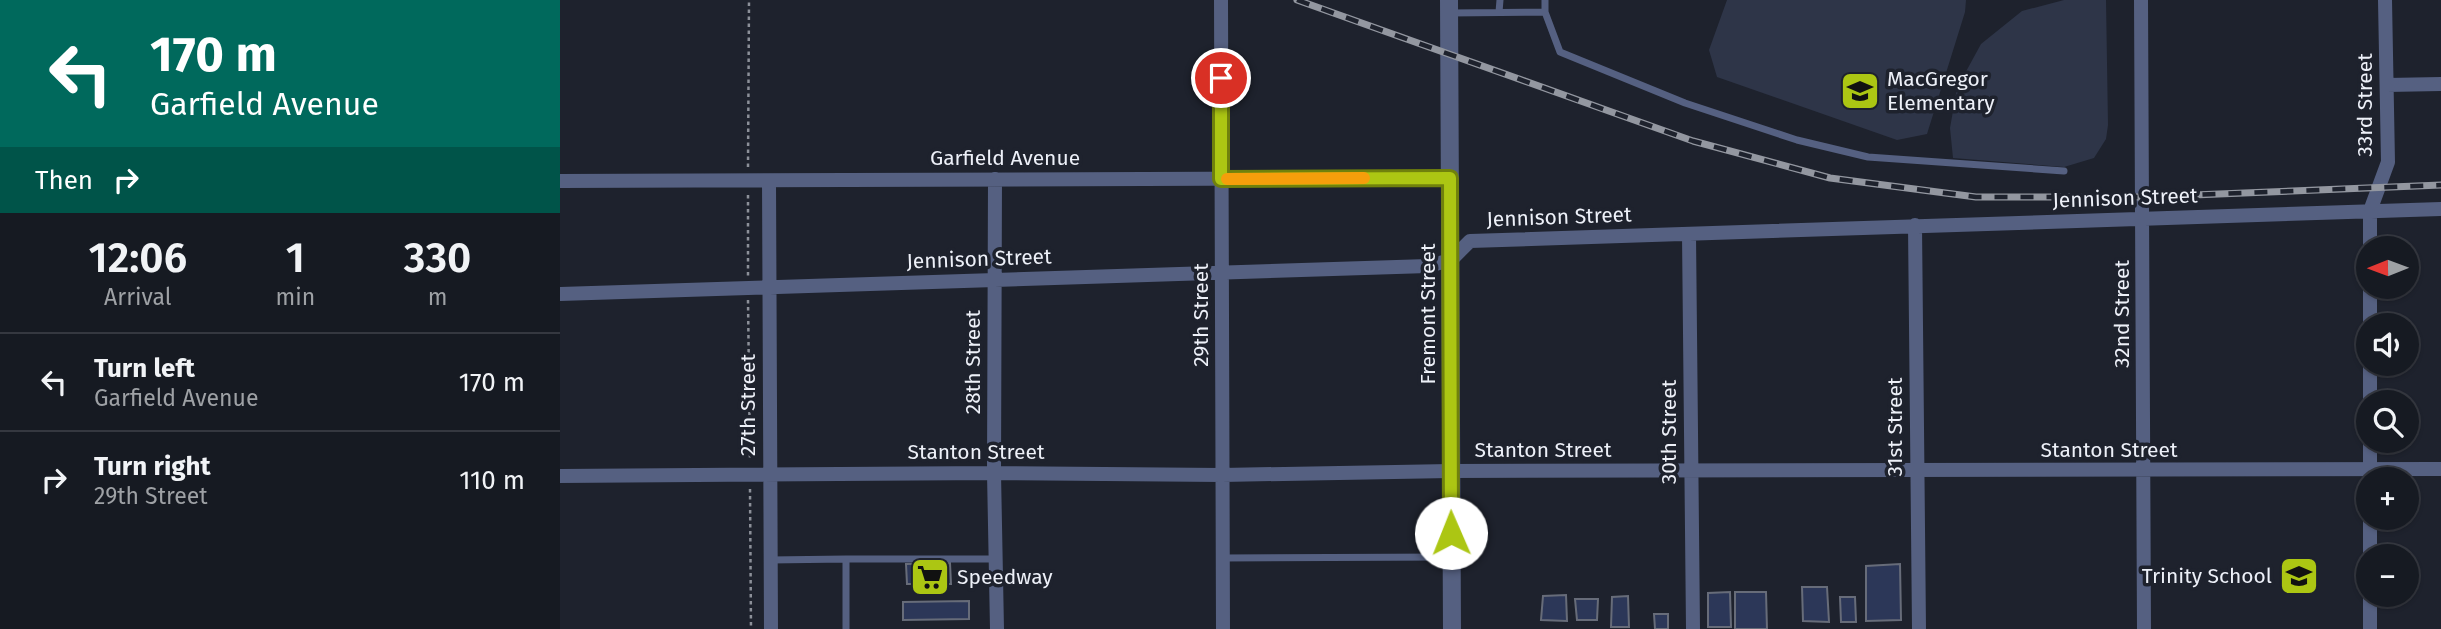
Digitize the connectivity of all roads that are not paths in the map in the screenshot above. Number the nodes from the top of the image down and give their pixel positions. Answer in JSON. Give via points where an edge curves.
{"nodes":[{"id":1,"x":1220,"y":0,"type":"edge"},
{"id":2,"x":1500,"y":0,"type":"edge"},
{"id":3,"x":1545,"y":0,"type":"edge"},
{"id":4,"x":2141,"y":0,"type":"edge"},
{"id":5,"x":2385,"y":0,"type":"edge"},
{"id":6,"x":1449,"y":7,"type":"edge"},
{"id":7,"x":1499,"y":12,"type":"junction"},
{"id":8,"x":1545,"y":12,"type":"junction"},
{"id":9,"x":2441,"y":84,"type":"edge"},
{"id":10,"x":2387,"y":85,"type":"junction"},
{"id":11,"x":2064,"y":171,"type":"dead end"},
{"id":12,"x":995,"y":178,"type":"junction"},
{"id":13,"x":1450,"y":178,"type":"junction"},
{"id":14,"x":1221,"y":179,"type":"junction"},
{"id":15,"x":560,"y":181,"type":"edge"},
{"id":16,"x":769,"y":181,"type":"junction"},
{"id":17,"x":2441,"y":209,"type":"edge"},
{"id":18,"x":2370,"y":211,"type":"junction"},
{"id":19,"x":2143,"y":219,"type":"junction"},
{"id":20,"x":1915,"y":225,"type":"junction"},
{"id":21,"x":1689,"y":234,"type":"junction"},
{"id":22,"x":2370,"y":236,"type":"edge"},
{"id":23,"x":1451,"y":260,"type":"junction"},
{"id":24,"x":1222,"y":274,"type":"junction"},
{"id":25,"x":994,"y":280,"type":"junction"},
{"id":26,"x":768,"y":286,"type":"junction"},
{"id":27,"x":560,"y":294,"type":"edge"},
{"id":28,"x":2441,"y":469,"type":"edge"},
{"id":29,"x":2143,"y":470,"type":"junction"},
{"id":30,"x":1450,"y":471,"type":"junction"},
{"id":31,"x":2419,"y":471,"type":"edge"},
{"id":32,"x":1690,"y":472,"type":"junction"},
{"id":33,"x":1916,"y":472,"type":"junction"},
{"id":34,"x":994,"y":473,"type":"junction"},
{"id":35,"x":769,"y":474,"type":"junction"},
{"id":36,"x":2356,"y":474,"type":"edge"},
{"id":37,"x":1222,"y":475,"type":"junction"},
{"id":38,"x":560,"y":476,"type":"edge"},
{"id":39,"x":1451,"y":557,"type":"junction"},
{"id":40,"x":1223,"y":558,"type":"junction"},
{"id":41,"x":770,"y":559,"type":"junction"},
{"id":42,"x":846,"y":559,"type":"junction"},
{"id":43,"x":995,"y":559,"type":"junction"},
{"id":44,"x":2370,"y":607,"type":"edge"},
{"id":45,"x":771,"y":629,"type":"edge"},
{"id":46,"x":846,"y":629,"type":"edge"},
{"id":47,"x":997,"y":629,"type":"edge"},
{"id":48,"x":1223,"y":629,"type":"edge"},
{"id":49,"x":1452,"y":629,"type":"edge"},
{"id":50,"x":1692,"y":629,"type":"edge"},
{"id":51,"x":1919,"y":629,"type":"edge"},
{"id":52,"x":2144,"y":629,"type":"edge"},
{"id":53,"x":2370,"y":629,"type":"edge"}],
"edges":[{"from":1,"to":14,"type":"street","name":"29th Street"},
{"from":2,"to":7,"type":"lane"},
{"from":3,"to":8,"type":"lane"},
{"from":4,"to":19,"type":"street","name":"32nd Street"},
{"from":5,"to":10,"type":"street","name":"33rd Street"},
{"from":6,"to":7,"type":"lane"},
{"from":6,"to":13,"type":"street","name":"Fremont Street"},
{"from":7,"to":8,"type":"lane"},
{"from":8,"to":11,"type":"lane","via":[[1560,52],[1685,103],[1797,140],[1868,158]]},
{"from":9,"to":10,"type":"street"},
{"from":10,"to":18,"type":"street","name":"33rd Street","via":[[2388,162]]},
{"from":12,"to":14,"type":"street","name":"Garfield Avenue"},
{"from":12,"to":16,"type":"street","name":"Garfield Avenue"},
{"from":12,"to":25,"type":"street","name":"28th Street"},
{"from":13,"to":14,"type":"street","name":"Garfield Avenue"},
{"from":13,"to":23,"type":"street","name":"Fremont Street"},
{"from":14,"to":24,"type":"street","name":"29th Street"},
{"from":15,"to":16,"type":"street","name":"Garfield Avenue"},
{"from":16,"to":26,"type":"street","name":"27th Street"},
{"from":17,"to":18,"type":"street","name":"Jennison Street"},
{"from":18,"to":19,"type":"street","name":"Jennison Street"},
{"from":18,"to":22,"type":"street","name":"33rd Street"},
{"from":19,"to":20,"type":"street","name":"Jennison Street"},
{"from":19,"to":29,"type":"street","name":"32nd Street"},
{"from":20,"to":21,"type":"street","name":"Jennison Street"},
{"from":20,"to":33,"type":"street","name":"31st Street"},
{"from":21,"to":23,"type":"street","name":"Jennison Street","via":[[1470,241]]},
{"from":21,"to":32,"type":"street","name":"30th Street"},
{"from":23,"to":24,"type":"street","name":"Jennison Street","via":[[1428,266]]},
{"from":23,"to":30,"type":"street","name":"Fremont Street"},
{"from":24,"to":25,"type":"street","name":"Jennison Street"},
{"from":24,"to":37,"type":"street","name":"29th Street"},
{"from":25,"to":26,"type":"street","name":"Jennison Street"},
{"from":25,"to":34,"type":"street","name":"28th Street"},
{"from":26,"to":27,"type":"street","name":"Jennison Street"},
{"from":26,"to":35,"type":"street","name":"27th Street"},
{"from":28,"to":31,"type":"street","name":"Stanton Street"},
{"from":29,"to":33,"type":"street","name":"Stanton Street"},
{"from":29,"to":36,"type":"street","name":"Stanton Street"},
{"from":29,"to":52,"type":"street","name":"32nd Street"},
{"from":30,"to":32,"type":"street","name":"Stanton Street"},
{"from":30,"to":37,"type":"street","name":"Stanton Street"},
{"from":30,"to":39,"type":"street","name":"Fremont Street"},
{"from":32,"to":33,"type":"street","name":"Stanton Street"},
{"from":32,"to":50,"type":"street","name":"30th Street"},
{"from":33,"to":51,"type":"street","name":"31st Street"},
{"from":34,"to":35,"type":"street","name":"Stanton Street"},
{"from":34,"to":37,"type":"street","name":"Stanton Street"},
{"from":34,"to":43,"type":"street","name":"28th Street"},
{"from":35,"to":38,"type":"street","name":"Stanton Street"},
{"from":35,"to":41,"type":"street","name":"27th Street"},
{"from":37,"to":40,"type":"street","name":"29th Street"},
{"from":39,"to":40,"type":"lane"},
{"from":39,"to":49,"type":"street","name":"Fremont Street"},
{"from":40,"to":48,"type":"street","name":"29th Street"},
{"from":41,"to":42,"type":"lane"},
{"from":41,"to":45,"type":"street","name":"27th Street"},
{"from":42,"to":43,"type":"lane"},
{"from":42,"to":46,"type":"lane"},
{"from":43,"to":47,"type":"street","name":"28th Street"},
{"from":44,"to":53,"type":"street"}]}
